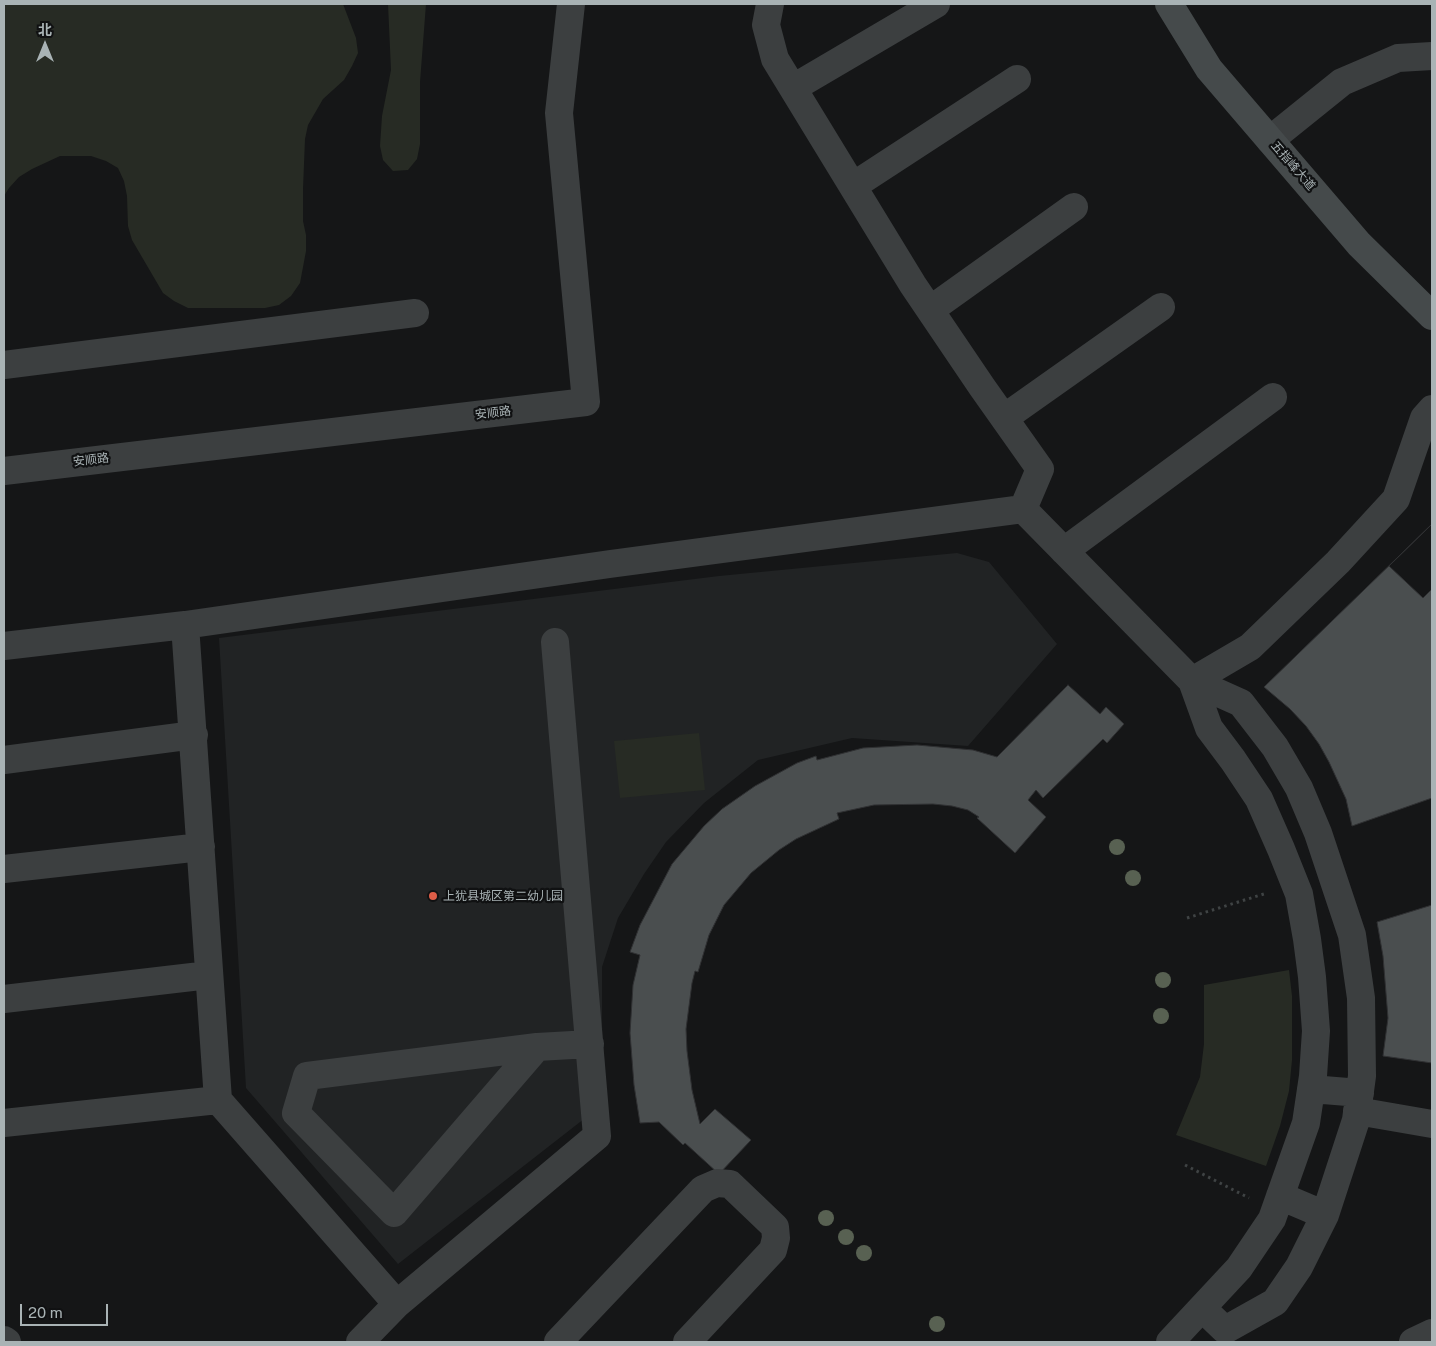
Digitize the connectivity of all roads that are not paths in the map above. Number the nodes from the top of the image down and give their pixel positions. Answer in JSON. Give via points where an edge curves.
{"nodes":[{"id":1,"x":571,"y":4,"type":"edge"},
{"id":2,"x":770,"y":4,"type":"edge"},
{"id":3,"x":936,"y":4,"type":"edge"},
{"id":4,"x":1169,"y":4,"type":"edge"},
{"id":5,"x":1432,"y":56,"type":"edge"},
{"id":6,"x":1017,"y":79,"type":"dead end"},
{"id":7,"x":793,"y":88,"type":"junction"},
{"id":8,"x":1270,"y":140,"type":"junction"},
{"id":9,"x":853,"y":186,"type":"junction"},
{"id":10,"x":1074,"y":206,"type":"dead end"},
{"id":11,"x":1161,"y":307,"type":"dead end"},
{"id":12,"x":930,"y":310,"type":"junction"},
{"id":13,"x":416,"y":313,"type":"dead end"},
{"id":14,"x":1432,"y":316,"type":"edge"},
{"id":15,"x":4,"y":365,"type":"edge"},
{"id":16,"x":1273,"y":397,"type":"dead end"},
{"id":17,"x":1432,"y":409,"type":"edge"},
{"id":18,"x":1004,"y":418,"type":"junction"},
{"id":19,"x":4,"y":471,"type":"edge"},
{"id":20,"x":1023,"y":509,"type":"junction"},
{"id":21,"x":1064,"y":551,"type":"junction"},
{"id":22,"x":185,"y":625,"type":"junction"},
{"id":23,"x":555,"y":642,"type":"dead end"},
{"id":24,"x":4,"y":646,"type":"edge"},
{"id":25,"x":1192,"y":682,"type":"junction"},
{"id":26,"x":194,"y":735,"type":"junction"},
{"id":27,"x":4,"y":760,"type":"edge"},
{"id":28,"x":1287,"y":768,"type":"junction"},
{"id":29,"x":1251,"y":788,"type":"junction"},
{"id":30,"x":201,"y":846,"type":"junction"},
{"id":31,"x":4,"y":869,"type":"edge"},
{"id":32,"x":210,"y":975,"type":"junction"},
{"id":33,"x":4,"y":999,"type":"edge"},
{"id":34,"x":590,"y":1044,"type":"junction"},
{"id":35,"x":537,"y":1048,"type":"junction"},
{"id":36,"x":1311,"y":1089,"type":"junction"},
{"id":37,"x":218,"y":1100,"type":"junction"},
{"id":38,"x":1358,"y":1102,"type":"junction"},
{"id":39,"x":4,"y":1123,"type":"edge"},
{"id":40,"x":1432,"y":1124,"type":"edge"},
{"id":41,"x":1278,"y":1204,"type":"junction"},
{"id":42,"x":1325,"y":1216,"type":"junction"},
{"id":43,"x":398,"y":1304,"type":"junction"},
{"id":44,"x":1202,"y":1308,"type":"junction"},
{"id":45,"x":1432,"y":1332,"type":"edge"},
{"id":46,"x":1227,"y":1338,"type":"edge"},
{"id":47,"x":4,"y":1340,"type":"edge"},
{"id":48,"x":7,"y":1342,"type":"edge"},
{"id":49,"x":360,"y":1342,"type":"edge"},
{"id":50,"x":558,"y":1342,"type":"edge"},
{"id":51,"x":687,"y":1342,"type":"edge"},
{"id":52,"x":1170,"y":1342,"type":"edge"},
{"id":53,"x":1413,"y":1342,"type":"edge"}],
"edges":[{"from":1,"to":19,"type":"street","name":"安顺路","via":[[559,113],[586,402]]},
{"from":2,"to":7,"type":"street","via":[[766,25],[775,59]]},
{"from":3,"to":7,"type":"street"},
{"from":4,"to":8,"type":"main road","name":"五指峰大道","via":[[1209,69]]},
{"from":5,"to":8,"type":"street","via":[[1398,58],[1342,82]]},
{"from":6,"to":9,"type":"street"},
{"from":7,"to":9,"type":"street"},
{"from":8,"to":14,"type":"main road","name":"五指峰大道","via":[[1359,244]]},
{"from":9,"to":12,"type":"street"},
{"from":10,"to":12,"type":"street"},
{"from":11,"to":18,"type":"street"},
{"from":12,"to":18,"type":"street"},
{"from":13,"to":15,"type":"street"},
{"from":16,"to":21,"type":"street"},
{"from":17,"to":25,"type":"street","via":[[1424,418],[1396,499],[1338,562],[1250,647]]},
{"from":18,"to":20,"type":"street","via":[[1040,469]]},
{"from":20,"to":21,"type":"street"},
{"from":20,"to":22,"type":"street"},
{"from":21,"to":25,"type":"street"},
{"from":22,"to":24,"type":"street"},
{"from":22,"to":26,"type":"street"},
{"from":23,"to":34,"type":"street"},
{"from":25,"to":28,"type":"street","via":[[1241,703]]},
{"from":25,"to":29,"type":"street","via":[[1209,728]]},
{"from":26,"to":27,"type":"street"},
{"from":26,"to":30,"type":"street"},
{"from":28,"to":29,"type":"street"},
{"from":28,"to":38,"type":"street","via":[[1318,833],[1352,935],[1361,998],[1362,1076]]},
{"from":29,"to":36,"type":"street","via":[[1259,799],[1299,894],[1312,977],[1316,1031]]},
{"from":30,"to":31,"type":"street"},
{"from":30,"to":32,"type":"street"},
{"from":32,"to":33,"type":"street"},
{"from":32,"to":37,"type":"street"},
{"from":34,"to":35,"type":"street"},
{"from":34,"to":43,"type":"street","via":[[597,1136]]},
{"from":35,"to":35,"type":"street","via":[[307,1076],[296,1113],[394,1213]]},
{"from":36,"to":38,"type":"street"},
{"from":36,"to":41,"type":"street","via":[[1306,1123]]},
{"from":37,"to":39,"type":"street"},
{"from":37,"to":43,"type":"street"},
{"from":38,"to":40,"type":"street"},
{"from":38,"to":42,"type":"street"},
{"from":41,"to":42,"type":"street"},
{"from":41,"to":44,"type":"street","via":[[1272,1219],[1239,1268]]},
{"from":42,"to":46,"type":"street","via":[[1299,1267],[1274,1302]]},
{"from":43,"to":49,"type":"street"},
{"from":44,"to":46,"type":"street"},
{"from":44,"to":52,"type":"street"},
{"from":45,"to":53,"type":"street"},
{"from":47,"to":48,"type":"street"},
{"from":50,"to":51,"type":"street","via":[[703,1189],[717,1183],[730,1184],[775,1227],[773,1250]]}]}
